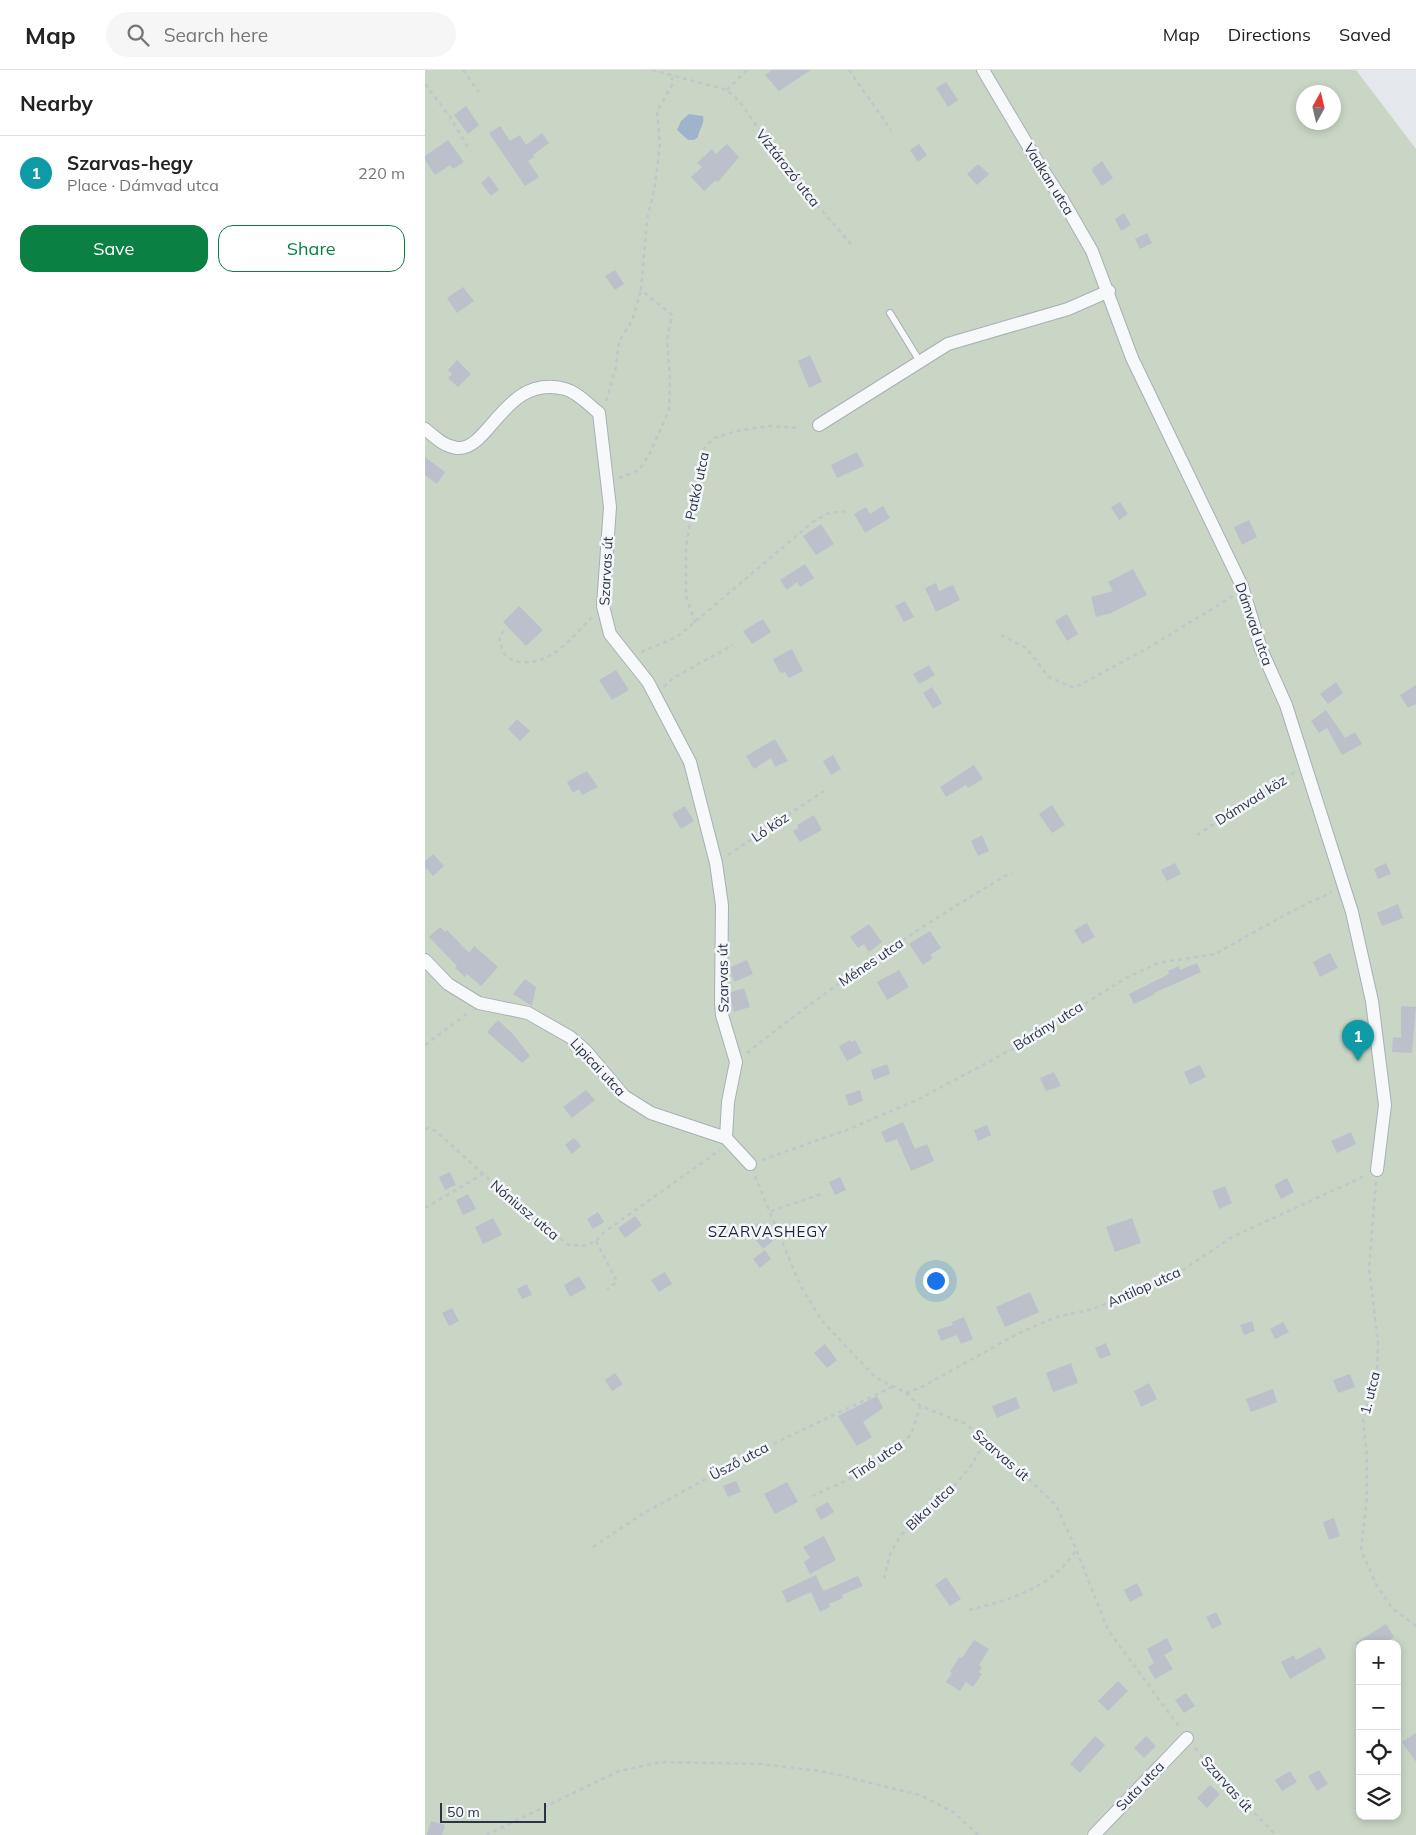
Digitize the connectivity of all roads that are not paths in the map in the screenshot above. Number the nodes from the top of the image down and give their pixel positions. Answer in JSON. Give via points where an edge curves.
{"nodes":[{"id":1,"x":983,"y":70,"type":"edge"},
{"id":2,"x":1109,"y":292,"type":"junction"},
{"id":3,"x":890,"y":313,"type":"dead end"},
{"id":4,"x":919,"y":360,"type":"junction"},
{"id":5,"x":819,"y":425,"type":"dead end"},
{"id":6,"x":425,"y":429,"type":"edge"},
{"id":7,"x":425,"y":960,"type":"edge"},
{"id":8,"x":728,"y":1140,"type":"junction"},
{"id":9,"x":750,"y":1164,"type":"road end"},
{"id":10,"x":1377,"y":1170,"type":"road end"},
{"id":11,"x":1187,"y":1738,"type":"road end"},
{"id":12,"x":1094,"y":1835,"type":"edge"}],
"edges":[{"from":1,"to":2,"type":"street","name":"Vadkan utca","via":[[1092,251]]},
{"from":2,"to":4,"type":"street","via":[[1069,309],[948,344]]},
{"from":2,"to":10,"type":"street","name":"Dámvad utca","via":[[1132,358],[1242,586],[1261,649],[1286,705],[1352,912],[1372,1001],[1385,1105]]},
{"from":3,"to":4,"type":"lane"},
{"from":4,"to":5,"type":"street"},
{"from":6,"to":8,"type":"street","name":"Szarvas út","via":[[443,444],[459,448],[470,444],[506,406],[535,388],[566,389],[599,413],[609,482],[603,606],[610,634],[656,695],[690,762],[716,863],[721,905],[721,1008],[736,1062],[729,1102]]},
{"from":7,"to":8,"type":"street","name":"Lipicai utca","via":[[449,984],[479,1003],[528,1012],[570,1037],[624,1096],[651,1113]]},
{"from":8,"to":9,"type":"street"},
{"from":11,"to":12,"type":"street","name":"Suta utca"}]}
